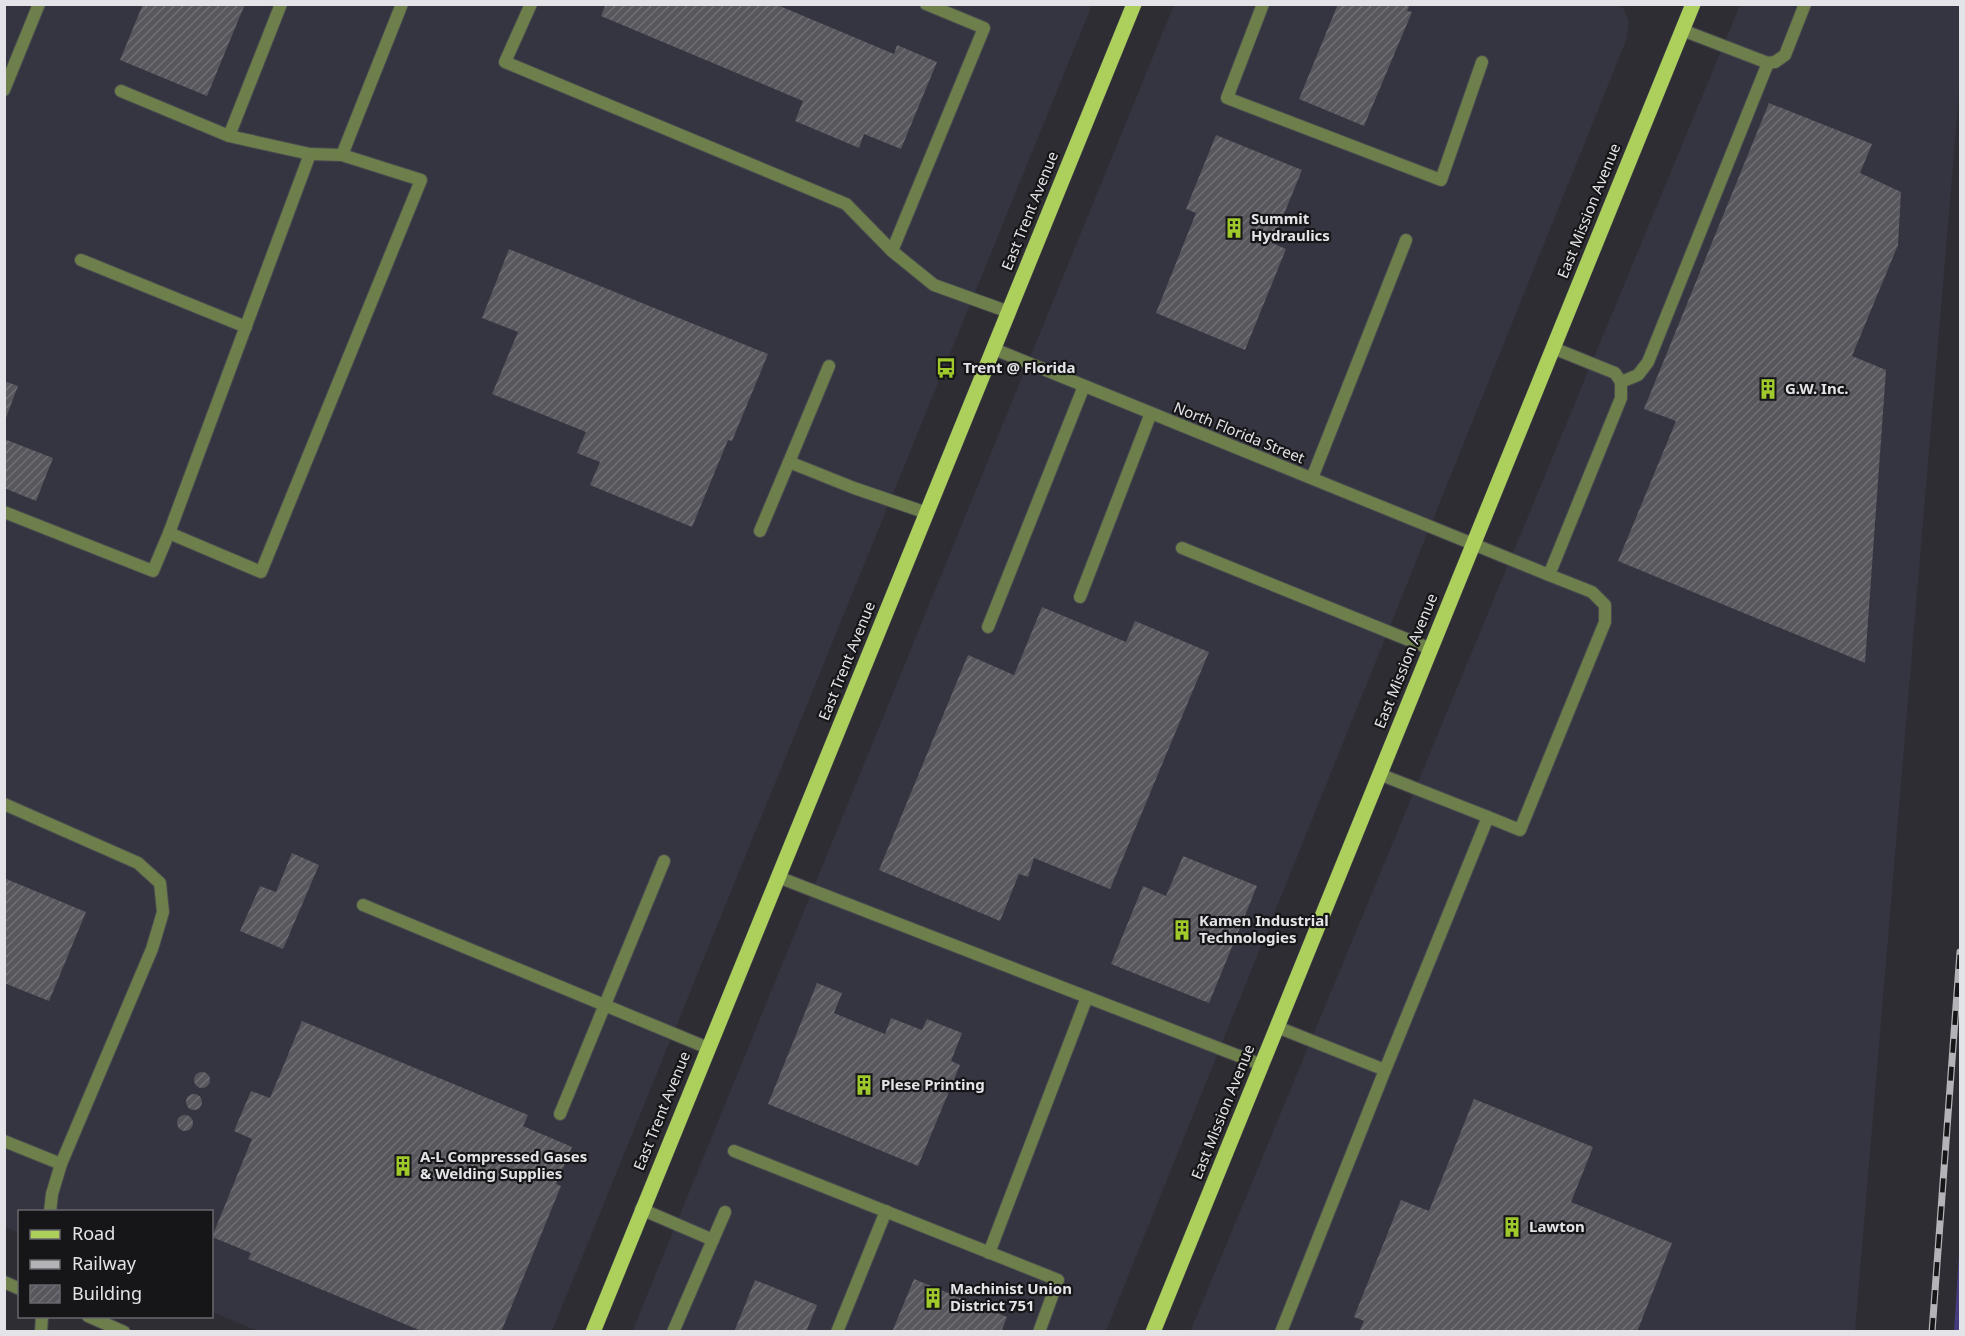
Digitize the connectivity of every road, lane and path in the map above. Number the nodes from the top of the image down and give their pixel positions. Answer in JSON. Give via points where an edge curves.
{"nodes":[{"id":1,"x":39,"y":4,"type":"edge"},
{"id":2,"x":280,"y":4,"type":"edge"},
{"id":3,"x":402,"y":4,"type":"edge"},
{"id":4,"x":531,"y":4,"type":"edge"},
{"id":5,"x":926,"y":4,"type":"edge"},
{"id":6,"x":1134,"y":4,"type":"edge"},
{"id":7,"x":1263,"y":4,"type":"edge"},
{"id":8,"x":1693,"y":4,"type":"edge"},
{"id":9,"x":1805,"y":4,"type":"edge"},
{"id":10,"x":1682,"y":30,"type":"junction"},
{"id":11,"x":1482,"y":62,"type":"dead end"},
{"id":12,"x":1768,"y":63,"type":"junction"},
{"id":13,"x":4,"y":90,"type":"edge"},
{"id":14,"x":121,"y":91,"type":"dead end"},
{"id":15,"x":230,"y":136,"type":"junction"},
{"id":16,"x":310,"y":154,"type":"junction"},
{"id":17,"x":342,"y":154,"type":"junction"},
{"id":18,"x":1406,"y":240,"type":"dead end"},
{"id":19,"x":892,"y":251,"type":"junction"},
{"id":20,"x":81,"y":260,"type":"dead end"},
{"id":21,"x":1009,"y":312,"type":"junction"},
{"id":22,"x":246,"y":327,"type":"junction"},
{"id":23,"x":1553,"y":348,"type":"junction"},
{"id":24,"x":994,"y":349,"type":"junction"},
{"id":25,"x":829,"y":366,"type":"dead end"},
{"id":26,"x":1621,"y":382,"type":"junction"},
{"id":27,"x":1084,"y":386,"type":"junction"},
{"id":28,"x":1151,"y":413,"type":"junction"},
{"id":29,"x":789,"y":462,"type":"junction"},
{"id":30,"x":1312,"y":478,"type":"junction"},
{"id":31,"x":4,"y":513,"type":"edge"},
{"id":32,"x":927,"y":513,"type":"junction"},
{"id":33,"x":760,"y":531,"type":"dead end"},
{"id":34,"x":169,"y":533,"type":"junction"},
{"id":35,"x":1473,"y":544,"type":"junction"},
{"id":36,"x":1182,"y":549,"type":"dead end"},
{"id":37,"x":1549,"y":575,"type":"junction"},
{"id":38,"x":1080,"y":597,"type":"dead end"},
{"id":39,"x":988,"y":627,"type":"dead end"},
{"id":40,"x":1431,"y":649,"type":"junction"},
{"id":41,"x":1379,"y":774,"type":"junction"},
{"id":42,"x":4,"y":804,"type":"edge"},
{"id":43,"x":1488,"y":818,"type":"junction"},
{"id":44,"x":664,"y":861,"type":"dead end"},
{"id":45,"x":778,"y":877,"type":"junction"},
{"id":46,"x":363,"y":905,"type":"dead end"},
{"id":47,"x":1087,"y":997,"type":"junction"},
{"id":48,"x":606,"y":1005,"type":"junction"},
{"id":49,"x":1277,"y":1027,"type":"junction"},
{"id":50,"x":708,"y":1048,"type":"junction"},
{"id":51,"x":1262,"y":1065,"type":"junction"},
{"id":52,"x":1385,"y":1070,"type":"junction"},
{"id":53,"x":560,"y":1113,"type":"dead end"},
{"id":54,"x":4,"y":1141,"type":"edge"},
{"id":55,"x":735,"y":1151,"type":"dead end"},
{"id":56,"x":61,"y":1164,"type":"junction"},
{"id":57,"x":641,"y":1209,"type":"junction"},
{"id":58,"x":50,"y":1210,"type":"edge"},
{"id":59,"x":886,"y":1211,"type":"junction"},
{"id":60,"x":725,"y":1212,"type":"dead end"},
{"id":61,"x":713,"y":1240,"type":"junction"},
{"id":62,"x":989,"y":1253,"type":"junction"},
{"id":63,"x":4,"y":1282,"type":"edge"},
{"id":64,"x":18,"y":1288,"type":"edge"},
{"id":65,"x":90,"y":1318,"type":"edge"},
{"id":66,"x":124,"y":1332,"type":"edge"},
{"id":67,"x":592,"y":1332,"type":"edge"},
{"id":68,"x":674,"y":1332,"type":"edge"},
{"id":69,"x":837,"y":1332,"type":"edge"},
{"id":70,"x":1039,"y":1332,"type":"edge"},
{"id":71,"x":1153,"y":1332,"type":"edge"},
{"id":72,"x":1281,"y":1332,"type":"edge"}],
"edges":[{"from":1,"to":13,"type":"street"},
{"from":2,"to":15,"type":"street"},
{"from":3,"to":17,"type":"street"},
{"from":4,"to":19,"type":"street","via":[[505,62],[846,204]]},
{"from":5,"to":19,"type":"street","via":[[984,28]]},
{"from":6,"to":21,"type":"main road","name":"East Trent Avenue"},
{"from":7,"to":11,"type":"street","via":[[1227,98],[1441,180]]},
{"from":8,"to":10,"type":"main road","name":"East Mission Avenue"},
{"from":9,"to":12,"type":"street","via":[[1785,55]]},
{"from":10,"to":12,"type":"street"},
{"from":10,"to":23,"type":"main road","name":"East Mission Avenue"},
{"from":12,"to":26,"type":"street","via":[[1648,363],[1638,375]]},
{"from":14,"to":15,"type":"street"},
{"from":15,"to":16,"type":"street"},
{"from":16,"to":17,"type":"street"},
{"from":16,"to":22,"type":"street"},
{"from":17,"to":34,"type":"street","via":[[421,180],[261,572]]},
{"from":18,"to":30,"type":"street"},
{"from":19,"to":21,"type":"street","via":[[934,285]]},
{"from":20,"to":22,"type":"street"},
{"from":21,"to":24,"type":"main road","name":"East Trent Avenue"},
{"from":22,"to":34,"type":"street"},
{"from":23,"to":26,"type":"street","via":[[1615,373]]},
{"from":23,"to":35,"type":"main road","name":"East Mission Avenue"},
{"from":24,"to":27,"type":"street","name":"North Florida Street"},
{"from":24,"to":32,"type":"main road","name":"East Trent Avenue"},
{"from":25,"to":29,"type":"street"},
{"from":26,"to":37,"type":"street","via":[[1621,398]]},
{"from":27,"to":28,"type":"street","name":"North Florida Street"},
{"from":27,"to":39,"type":"street"},
{"from":28,"to":30,"type":"street","name":"North Florida Street"},
{"from":28,"to":38,"type":"street"},
{"from":29,"to":32,"type":"street"},
{"from":29,"to":33,"type":"street"},
{"from":30,"to":35,"type":"street","name":"North Florida Street"},
{"from":31,"to":34,"type":"street","via":[[153,571]]},
{"from":32,"to":45,"type":"main road","name":"East Trent Avenue"},
{"from":35,"to":37,"type":"street","name":"North Florida Street"},
{"from":35,"to":40,"type":"main road","name":"East Mission Avenue"},
{"from":36,"to":40,"type":"street"},
{"from":37,"to":43,"type":"street","name":"North Florida Street","via":[[1592,592],[1605,605],[1605,622],[1520,830]]},
{"from":40,"to":41,"type":"main road","name":"East Mission Avenue"},
{"from":41,"to":43,"type":"street"},
{"from":41,"to":49,"type":"main road","name":"East Mission Avenue"},
{"from":42,"to":56,"type":"street","via":[[138,863],[160,883],[163,912],[152,949]]},
{"from":43,"to":52,"type":"street"},
{"from":44,"to":48,"type":"street"},
{"from":45,"to":47,"type":"street"},
{"from":45,"to":50,"type":"main road","name":"East Trent Avenue"},
{"from":46,"to":48,"type":"street"},
{"from":47,"to":51,"type":"street"},
{"from":47,"to":62,"type":"street"},
{"from":48,"to":50,"type":"street"},
{"from":48,"to":53,"type":"street"},
{"from":49,"to":51,"type":"main road","name":"East Mission Avenue"},
{"from":49,"to":52,"type":"street"},
{"from":50,"to":57,"type":"main road","name":"East Trent Avenue"},
{"from":51,"to":71,"type":"main road","name":"East Mission Avenue"},
{"from":52,"to":72,"type":"street"},
{"from":54,"to":56,"type":"street"},
{"from":55,"to":59,"type":"street"},
{"from":56,"to":58,"type":"street"},
{"from":57,"to":61,"type":"street"},
{"from":57,"to":67,"type":"main road","name":"East Trent Avenue"},
{"from":59,"to":62,"type":"street"},
{"from":59,"to":69,"type":"street"},
{"from":60,"to":61,"type":"street"},
{"from":61,"to":68,"type":"street"},
{"from":62,"to":70,"type":"street","via":[[1058,1280]]},
{"from":63,"to":64,"type":"street"},
{"from":65,"to":66,"type":"street"}]}
